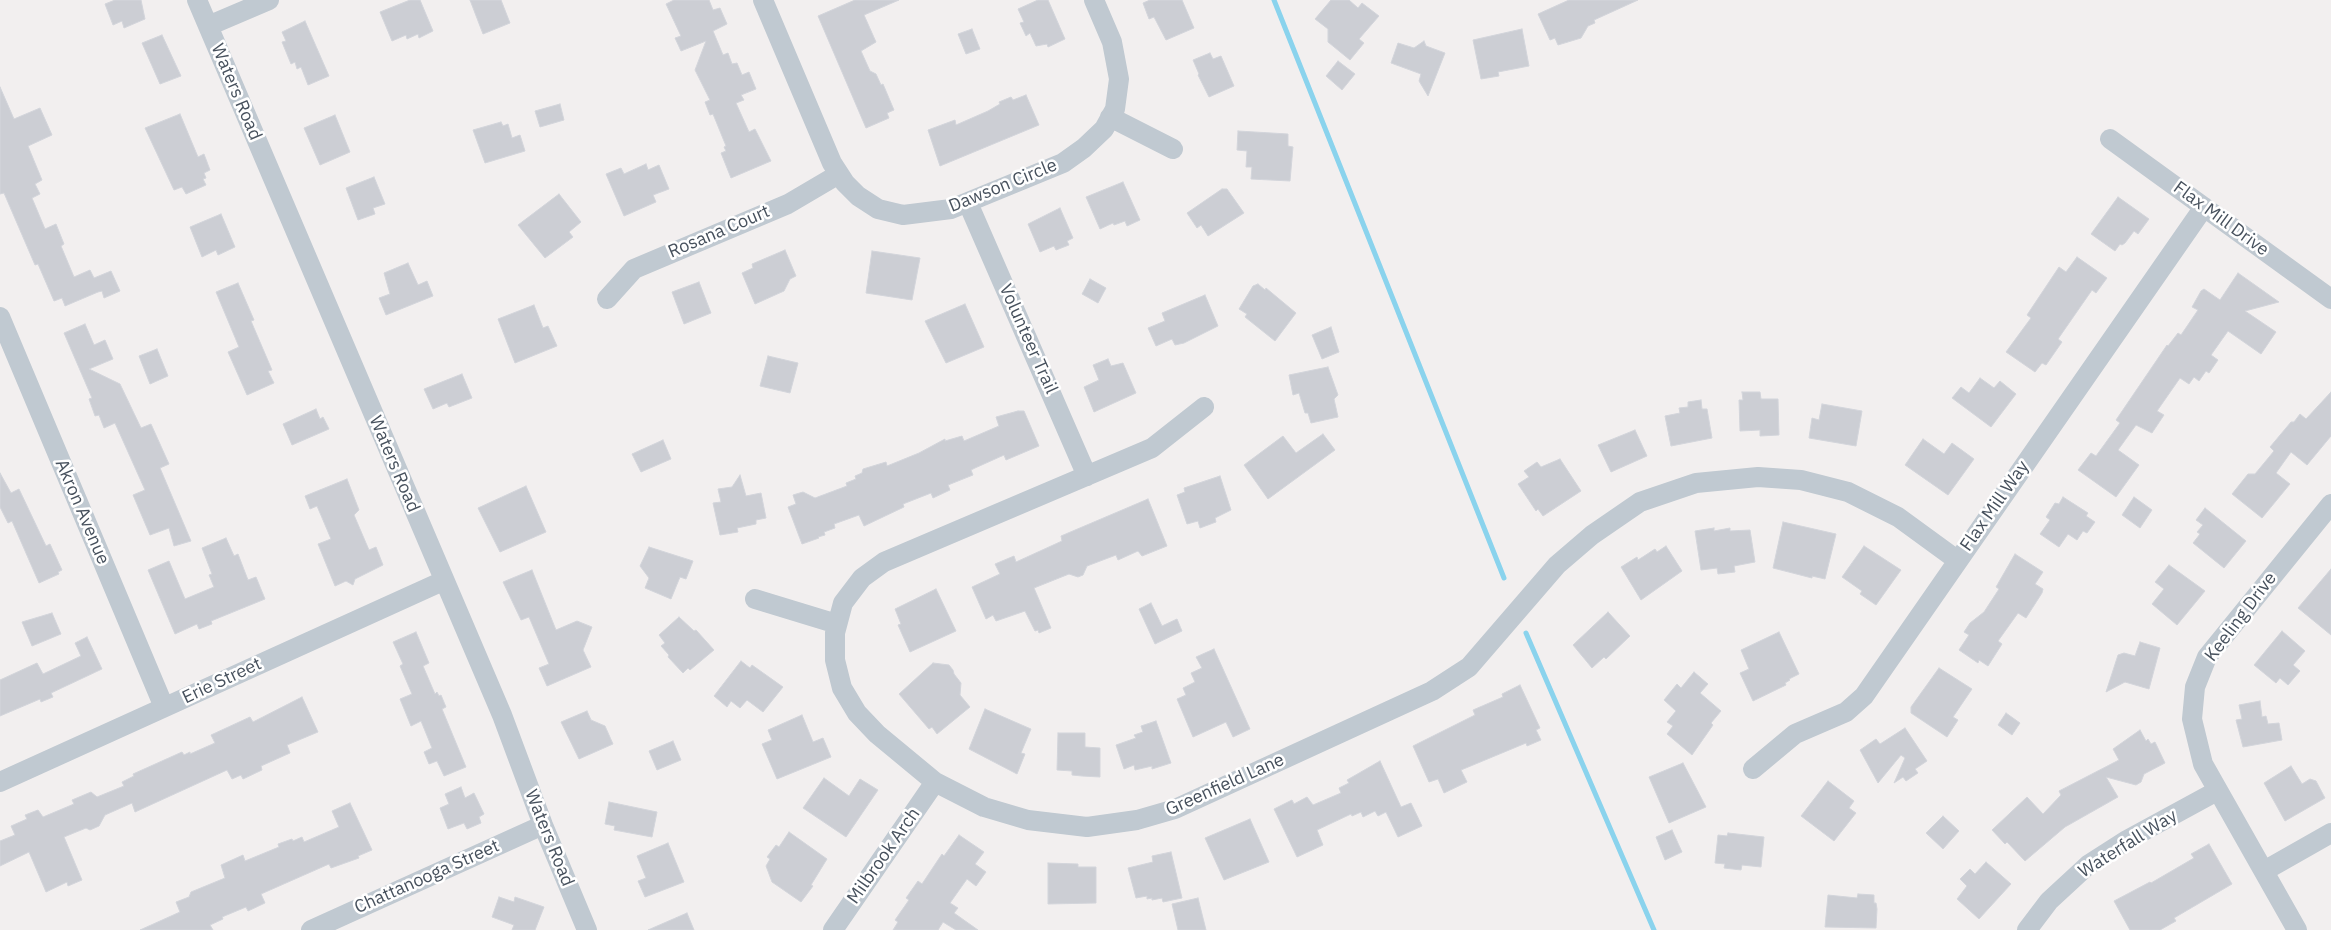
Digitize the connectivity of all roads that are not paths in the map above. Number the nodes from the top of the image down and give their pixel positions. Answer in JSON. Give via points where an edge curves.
{"nodes":[{"id":1,"x":197,"y":0,"type":"edge"},
{"id":2,"x":269,"y":0,"type":"edge"},
{"id":3,"x":763,"y":0,"type":"edge"},
{"id":4,"x":1094,"y":0,"type":"edge"},
{"id":5,"x":208,"y":26,"type":"junction"},
{"id":6,"x":1110,"y":117,"type":"junction"},
{"id":7,"x":2110,"y":139,"type":"dead end"},
{"id":8,"x":1173,"y":149,"type":"dead end"},
{"id":9,"x":839,"y":174,"type":"junction"},
{"id":10,"x":968,"y":202,"type":"junction"},
{"id":11,"x":2204,"y":207,"type":"junction"},
{"id":12,"x":607,"y":299,"type":"dead end"},
{"id":13,"x":2331,"y":299,"type":"edge"},
{"id":14,"x":0,"y":317,"type":"edge"},
{"id":15,"x":1204,"y":407,"type":"dead end"},
{"id":16,"x":1087,"y":476,"type":"junction"},
{"id":17,"x":2331,"y":504,"type":"edge"},
{"id":18,"x":1957,"y":560,"type":"junction"},
{"id":19,"x":444,"y":581,"type":"junction"},
{"id":20,"x":755,"y":599,"type":"dead end"},
{"id":21,"x":837,"y":624,"type":"junction"},
{"id":22,"x":164,"y":707,"type":"junction"},
{"id":23,"x":1753,"y":769,"type":"dead end"},
{"id":24,"x":0,"y":782,"type":"edge"},
{"id":25,"x":936,"y":782,"type":"junction"},
{"id":26,"x":2217,"y":791,"type":"junction"},
{"id":27,"x":542,"y":825,"type":"junction"},
{"id":28,"x":2331,"y":833,"type":"edge"},
{"id":29,"x":2264,"y":871,"type":"junction"},
{"id":30,"x":311,"y":930,"type":"edge"},
{"id":31,"x":587,"y":930,"type":"edge"},
{"id":32,"x":833,"y":930,"type":"edge"},
{"id":33,"x":2028,"y":930,"type":"edge"},
{"id":34,"x":2298,"y":930,"type":"edge"}],
"edges":[{"from":1,"to":5,"type":"street","name":"Waters Road"},
{"from":2,"to":5,"type":"street"},
{"from":3,"to":9,"type":"street","name":"Dawson Circle"},
{"from":4,"to":6,"type":"street","name":"Dawson Circle","via":[[1112,42],[1119,79],[1115,108]]},
{"from":5,"to":19,"type":"street","name":"Waters Road"},
{"from":6,"to":8,"type":"street"},
{"from":6,"to":10,"type":"street","name":"Dawson Circle","via":[[1104,129],[1063,163]]},
{"from":7,"to":11,"type":"street","name":"Flax Mill Drive"},
{"from":9,"to":10,"type":"street","name":"Dawson Circle","via":[[858,196],[878,209],[903,215],[928,214]]},
{"from":9,"to":12,"type":"street","name":"Rosana Court","via":[[788,204],[634,269]]},
{"from":10,"to":16,"type":"street","name":"Volunteer Trail"},
{"from":11,"to":13,"type":"street","name":"Flax Mill Drive"},
{"from":11,"to":18,"type":"street","name":"Flax Mill Way"},
{"from":14,"to":22,"type":"street","name":"Akron Avenue"},
{"from":15,"to":16,"type":"street","name":"Greenfield Lane","via":[[1152,448]]},
{"from":16,"to":21,"type":"street","name":"Greenfield Lane","via":[[884,562],[862,578],[843,603]]},
{"from":17,"to":26,"type":"street","name":"Keeling Drive","via":[[2220,639],[2207,657],[2199,677],[2193,730],[2203,764]]},
{"from":18,"to":23,"type":"street","name":"Flax Mill Way","via":[[1864,696],[1846,712],[1794,734]]},
{"from":18,"to":25,"type":"street","name":"Greenfield Lane","via":[[1898,516],[1848,492],[1801,480],[1766,478],[1696,484],[1640,502],[1592,535],[1556,565],[1469,667],[1432,691],[1175,809],[1137,820],[1087,826],[1038,821],[984,807]]},
{"from":19,"to":22,"type":"street","name":"Erie Street"},
{"from":19,"to":27,"type":"street","name":"Waters Road","via":[[502,715]]},
{"from":20,"to":21,"type":"street"},
{"from":21,"to":25,"type":"street","name":"Greenfield Lane","via":[[835,660],[842,688],[857,713],[877,734]]},
{"from":22,"to":24,"type":"street","name":"Erie Street"},
{"from":25,"to":32,"type":"street","name":"Milbrook Arch"},
{"from":26,"to":29,"type":"street","name":"Keeling Drive"},
{"from":26,"to":33,"type":"street","name":"Waterfall Way","via":[[2088,865],[2049,901]]},
{"from":27,"to":30,"type":"street","name":"Chattanooga Street"},
{"from":27,"to":31,"type":"street","name":"Waters Road"},
{"from":28,"to":29,"type":"street"},
{"from":29,"to":34,"type":"street","name":"Keeling Drive"}]}
